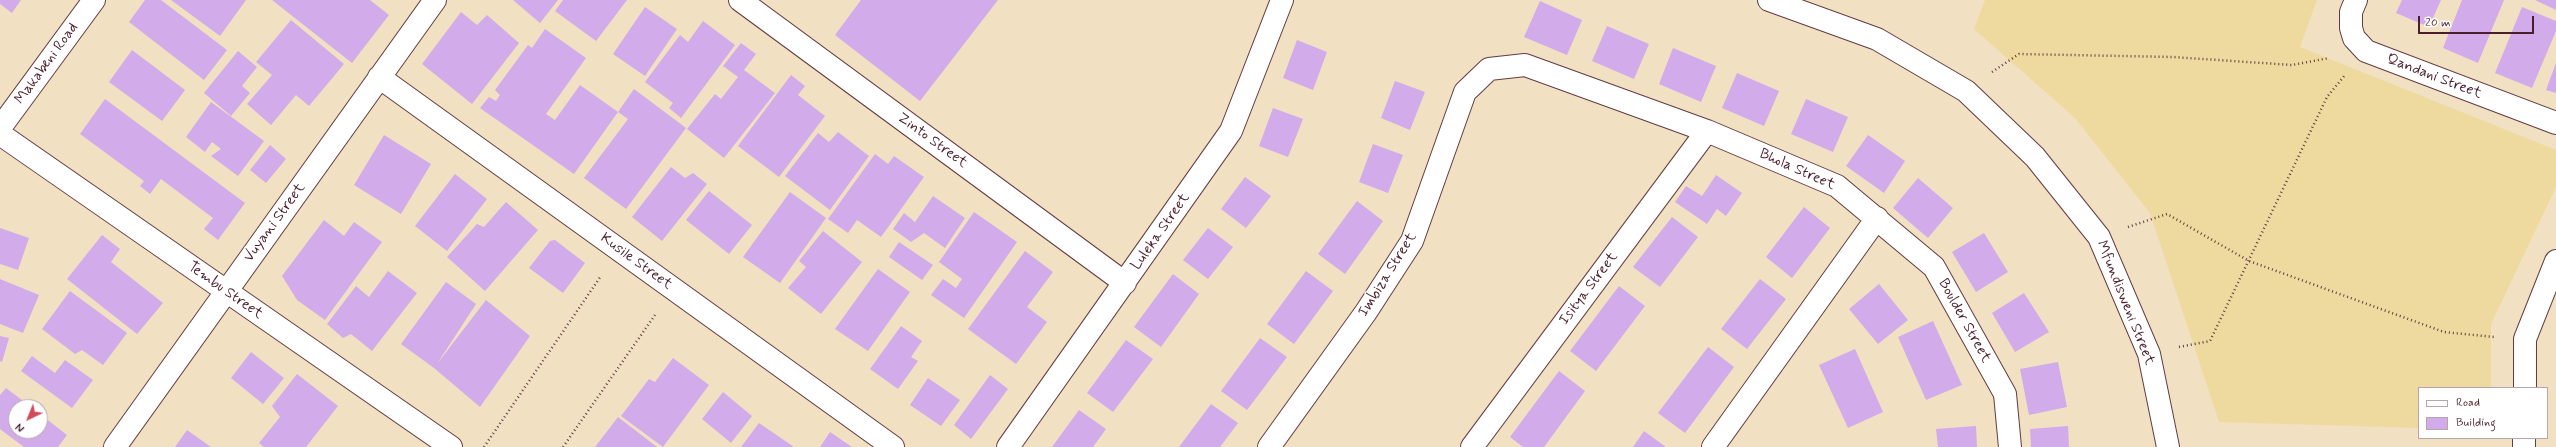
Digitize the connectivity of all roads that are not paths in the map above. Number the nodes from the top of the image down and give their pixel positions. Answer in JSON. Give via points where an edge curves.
{"nodes":[{"id":1,"x":94,"y":0,"type":"edge"},
{"id":2,"x":435,"y":0,"type":"edge"},
{"id":3,"x":740,"y":0,"type":"edge"},
{"id":4,"x":1282,"y":0,"type":"edge"},
{"id":5,"x":1769,"y":0,"type":"edge"},
{"id":6,"x":2356,"y":0,"type":"edge"},
{"id":7,"x":1489,"y":69,"type":"joint"},
{"id":8,"x":380,"y":77,"type":"junction"},
{"id":9,"x":2556,"y":123,"type":"edge"},
{"id":10,"x":0,"y":128,"type":"edge"},
{"id":11,"x":1707,"y":131,"type":"junction"},
{"id":12,"x":0,"y":134,"type":"edge"},
{"id":13,"x":1877,"y":218,"type":"junction"},
{"id":14,"x":2556,"y":262,"type":"edge"},
{"id":15,"x":1125,"y":283,"type":"junction"},
{"id":16,"x":226,"y":291,"type":"junction"},
{"id":17,"x":2525,"y":387,"type":"edge"},
{"id":18,"x":115,"y":447,"type":"edge"},
{"id":19,"x":451,"y":447,"type":"edge"},
{"id":20,"x":893,"y":447,"type":"edge"},
{"id":21,"x":1008,"y":447,"type":"edge"},
{"id":22,"x":1269,"y":447,"type":"edge"},
{"id":23,"x":1472,"y":447,"type":"edge"},
{"id":24,"x":1713,"y":447,"type":"edge"},
{"id":25,"x":2010,"y":447,"type":"edge"},
{"id":26,"x":2168,"y":447,"type":"edge"}],
"edges":[{"from":1,"to":10,"type":"street","name":"Makabeni Road"},
{"from":2,"to":8,"type":"street","name":"Vuyani Street"},
{"from":3,"to":15,"type":"street","name":"Zinto Street"},
{"from":4,"to":15,"type":"street","name":"Luleka Street","via":[[1231,131]]},
{"from":5,"to":26,"type":"street","name":"Mfundisweni Street","via":[[1876,39],[1966,91],[2036,157],[2099,237],[2148,354]]},
{"from":6,"to":9,"type":"street","name":"Qandani Street","via":[[2351,12],[2351,28],[2354,38],[2366,51]]},
{"from":7,"to":11,"type":"street","name":"Bhola Street","via":[[1525,65]]},
{"from":7,"to":22,"type":"street","name":"Imbiza Street","via":[[1465,92],[1412,241],[1366,312]]},
{"from":8,"to":16,"type":"street","name":"Vuyani Street"},
{"from":8,"to":20,"type":"street","name":"Kusile Street"},
{"from":11,"to":13,"type":"street","name":"Bhola Street","via":[[1837,186]]},
{"from":11,"to":23,"type":"street","name":"Isitya Street"},
{"from":12,"to":16,"type":"street","name":"Tembu Street"},
{"from":13,"to":24,"type":"street"},
{"from":13,"to":25,"type":"street","name":"Boulder Street","via":[[1934,267],[2005,394]]},
{"from":14,"to":17,"type":"street","via":[[2525,339]]},
{"from":15,"to":21,"type":"street","name":"Luleka Street"},
{"from":16,"to":18,"type":"street","name":"Vuyani Street"},
{"from":16,"to":19,"type":"street","name":"Tembu Street"}]}
